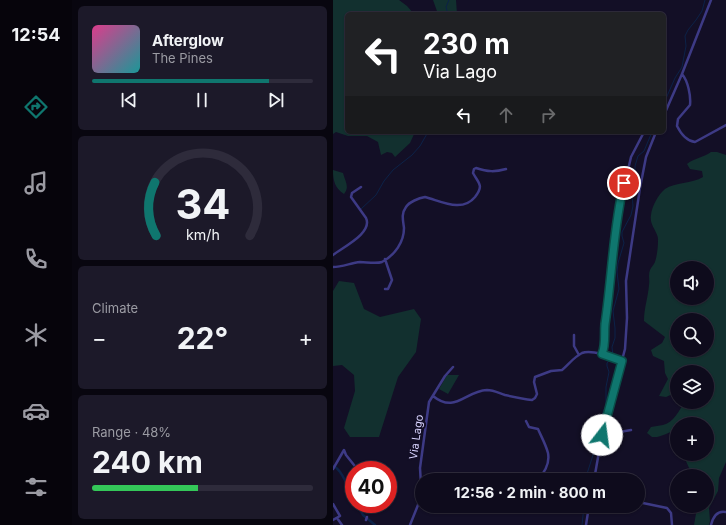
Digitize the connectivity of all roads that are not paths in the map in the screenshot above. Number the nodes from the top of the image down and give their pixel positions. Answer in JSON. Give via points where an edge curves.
{"nodes":[{"id":1,"x":711,"y":0,"type":"edge"},
{"id":2,"x":682,"y":74,"type":"junction"},
{"id":3,"x":666,"y":110,"type":"edge"},
{"id":4,"x":726,"y":125,"type":"edge"},
{"id":5,"x":643,"y":134,"type":"edge"},
{"id":6,"x":655,"y":134,"type":"edge"},
{"id":7,"x":506,"y":168,"type":"dead end"},
{"id":8,"x":361,"y":187,"type":"dead end"},
{"id":9,"x":333,"y":255,"type":"edge"},
{"id":10,"x":385,"y":259,"type":"junction"},
{"id":11,"x":333,"y":267,"type":"edge"},
{"id":12,"x":385,"y":289,"type":"dead end"},
{"id":13,"x":574,"y":335,"type":"dead end"},
{"id":14,"x":579,"y":355,"type":"junction"},
{"id":15,"x":603,"y":355,"type":"junction"},
{"id":16,"x":621,"y":360,"type":"junction"},
{"id":17,"x":453,"y":367,"type":"dead end"},
{"id":18,"x":433,"y":396,"type":"junction"},
{"id":19,"x":527,"y":421,"type":"dead end"},
{"id":20,"x":631,"y":430,"type":"dead end"},
{"id":21,"x":602,"y":435,"type":"junction"},
{"id":22,"x":351,"y":461,"type":"edge"},
{"id":23,"x":334,"y":468,"type":"edge"},
{"id":24,"x":420,"y":473,"type":"edge"},
{"id":25,"x":544,"y":473,"type":"edge"},
{"id":26,"x":595,"y":473,"type":"edge"},
{"id":27,"x":645,"y":503,"type":"edge"},
{"id":28,"x":333,"y":504,"type":"edge"},
{"id":29,"x":415,"y":512,"type":"edge"},
{"id":30,"x":726,"y":512,"type":"edge"},
{"id":31,"x":588,"y":513,"type":"edge"},
{"id":32,"x":337,"y":518,"type":"junction"},
{"id":33,"x":333,"y":520,"type":"edge"},
{"id":34,"x":342,"y":525,"type":"edge"},
{"id":35,"x":410,"y":525,"type":"edge"},
{"id":36,"x":587,"y":525,"type":"edge"},
{"id":37,"x":672,"y":525,"type":"edge"},
{"id":38,"x":711,"y":525,"type":"edge"}],
"edges":[{"from":1,"to":2,"type":"street"},
{"from":2,"to":3,"type":"street"},
{"from":2,"to":4,"type":"street","via":[[686,80],[691,103],[678,119],[677,126],[687,140],[695,142]]},
{"from":5,"to":15,"type":"street","via":[[631,157],[619,205]]},
{"from":6,"to":16,"type":"street","via":[[646,157],[640,188],[627,280],[625,349]]},
{"from":7,"to":10,"type":"street","via":[[493,172],[474,169],[473,173],[481,185],[467,204],[459,206],[425,196],[409,204],[402,216],[403,237],[400,245]]},
{"from":8,"to":9,"type":"street","via":[[351,196],[366,218],[366,230]]},
{"from":10,"to":11,"type":"street","via":[[379,262],[358,262]]},
{"from":10,"to":12,"type":"street","via":[[393,280],[388,289]]},
{"from":13,"to":14,"type":"street","via":[[574,346]]},
{"from":14,"to":15,"type":"street","via":[[588,352]]},
{"from":14,"to":18,"type":"street","via":[[562,370],[535,377],[537,394],[532,400],[487,390],[454,403],[442,402]]},
{"from":15,"to":16,"type":"street"},
{"from":16,"to":21,"type":"street"},
{"from":17,"to":18,"type":"street","name":"Via Lago"},
{"from":18,"to":24,"type":"street","name":"Via Lago","via":[[427,414]]},
{"from":19,"to":25,"type":"street","via":[[529,427],[539,429],[548,452]]},
{"from":20,"to":21,"type":"street"},
{"from":21,"to":26,"type":"street"},
{"from":22,"to":23,"type":"street","via":[[344,450]]},
{"from":27,"to":37,"type":"street","via":[[667,508],[671,513]]},
{"from":28,"to":32,"type":"street","via":[[340,516]]},
{"from":29,"to":35,"type":"street","name":"Via Lago"},
{"from":30,"to":38,"type":"street","via":[[715,515]]},
{"from":31,"to":36,"type":"street"},
{"from":32,"to":33,"type":"street"},
{"from":32,"to":34,"type":"street"}]}
